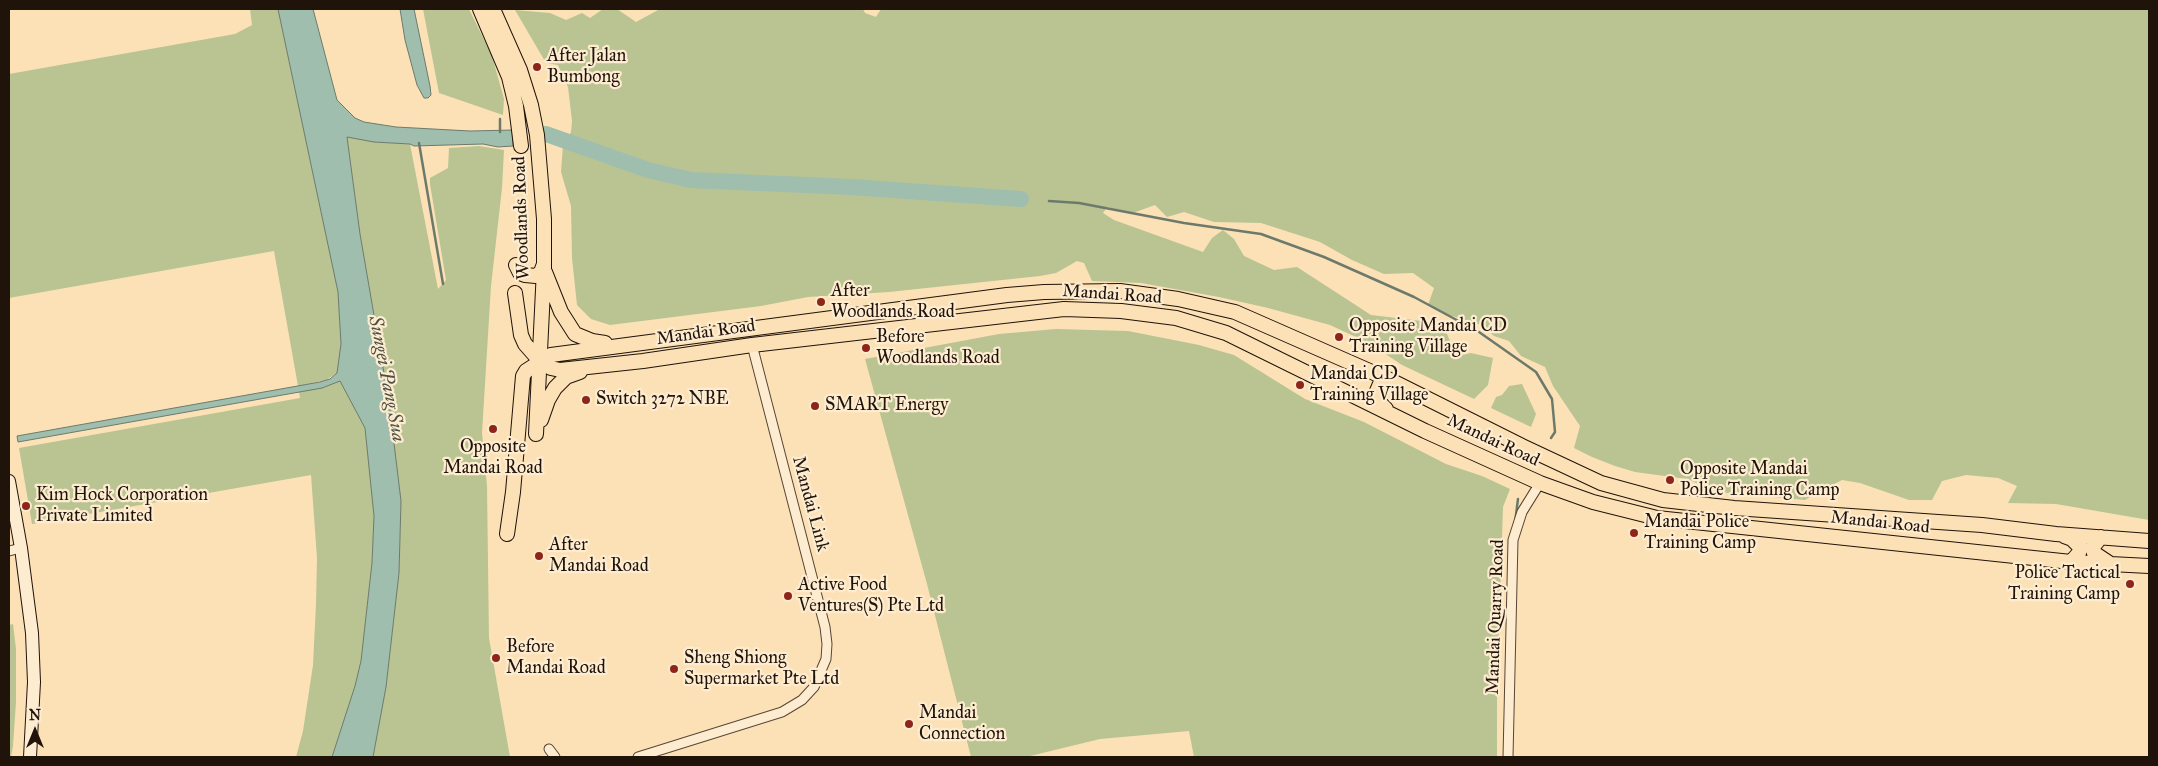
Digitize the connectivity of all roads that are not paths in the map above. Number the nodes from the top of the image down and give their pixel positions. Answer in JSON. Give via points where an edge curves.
{"nodes":[{"id":1,"x":480,"y":9,"type":"edge"},
{"id":2,"x":493,"y":9,"type":"edge"},
{"id":3,"x":521,"y":146,"type":"dead end"},
{"id":4,"x":516,"y":266,"type":"dead end"},
{"id":5,"x":544,"y":267,"type":"junction"},
{"id":6,"x":514,"y":293,"type":"dead end"},
{"id":7,"x":916,"y":307,"type":"junction"},
{"id":8,"x":935,"y":323,"type":"junction"},
{"id":9,"x":620,"y":345,"type":"junction"},
{"id":10,"x":752,"y":345,"type":"junction"},
{"id":11,"x":540,"y":361,"type":"junction"},
{"id":12,"x":603,"y":366,"type":"junction"},
{"id":13,"x":566,"y":377,"type":"junction"},
{"id":14,"x":1390,"y":380,"type":"junction"},
{"id":15,"x":537,"y":410,"type":"junction"},
{"id":16,"x":1388,"y":412,"type":"junction"},
{"id":17,"x":9,"y":481,"type":"edge"},
{"id":18,"x":1540,"y":483,"type":"junction"},
{"id":19,"x":507,"y":534,"type":"dead end"},
{"id":20,"x":2056,"y":534,"type":"junction"},
{"id":21,"x":2101,"y":537,"type":"junction"},
{"id":22,"x":2149,"y":541,"type":"edge"},
{"id":23,"x":15,"y":549,"type":"edge"},
{"id":24,"x":2071,"y":562,"type":"junction"},
{"id":25,"x":2112,"y":564,"type":"junction"},
{"id":26,"x":2149,"y":566,"type":"edge"},
{"id":27,"x":549,"y":749,"type":"dead end"},
{"id":28,"x":30,"y":757,"type":"edge"},
{"id":29,"x":555,"y":757,"type":"edge"},
{"id":30,"x":638,"y":757,"type":"edge"},
{"id":31,"x":1508,"y":757,"type":"edge"}],
"edges":[{"from":1,"to":3,"type":"main road","name":"Woodlands Road","via":[[509,77]]},
{"from":2,"to":5,"type":"main road","name":"Woodlands Road","via":[[520,70],[536,124],[544,219]]},
{"from":4,"to":5,"type":"main road","via":[[520,273],[536,276]]},
{"from":5,"to":9,"type":"main road","via":[[560,312],[576,334],[592,341]]},
{"from":5,"to":11,"type":"main road","name":"Woodlands Road"},
{"from":6,"to":11,"type":"main road","via":[[521,335],[529,351]]},
{"from":7,"to":8,"type":"main road","via":[[932,313]]},
{"from":7,"to":9,"type":"main road","name":"Mandai Road"},
{"from":7,"to":14,"type":"main road","name":"Mandai Road","via":[[1044,292],[1120,291],[1178,299],[1235,312]]},
{"from":8,"to":10,"type":"main road","name":"Mandai Road"},
{"from":8,"to":16,"type":"main road","name":"Mandai Road","via":[[1064,309],[1121,311],[1176,318],[1226,333]]},
{"from":9,"to":11,"type":"main road","via":[[551,355]]},
{"from":10,"to":12,"type":"main road","name":"Mandai Road"},
{"from":10,"to":30,"type":"street","name":"Mandai Link","via":[[825,627],[826,659],[814,686],[802,700],[782,712]]},
{"from":11,"to":12,"type":"main road","via":[[560,370]]},
{"from":11,"to":15,"type":"main road","name":"Woodlands Road"},
{"from":11,"to":19,"type":"main road","via":[[526,371],[522,382],[514,492]]},
{"from":12,"to":13,"type":"main road"},
{"from":13,"to":15,"type":"main road","via":[[546,390]]},
{"from":13,"to":15,"type":"main road","name":"Woodlands Road","via":[[551,394],[536,434]]},
{"from":14,"to":16,"type":"main road","via":[[1380,384],[1376,398]]},
{"from":14,"to":20,"type":"main road","name":"Mandai Road","via":[[1602,483],[1663,500],[1782,512],[1982,525]]},
{"from":16,"to":18,"type":"main road","name":"Mandai Road"},
{"from":17,"to":23,"type":"street"},
{"from":18,"to":24,"type":"main road","name":"Mandai Road","via":[[1594,502],[1657,518]]},
{"from":18,"to":31,"type":"street","name":"Mandai Quarry Road","via":[[1522,512],[1514,540]]},
{"from":20,"to":21,"type":"main road","name":"Mandai Road"},
{"from":20,"to":24,"type":"main road","via":[[2072,539],[2080,547]]},
{"from":21,"to":22,"type":"main road","name":"Mandai Road"},
{"from":21,"to":25,"type":"main road","via":[[2092,548],[2094,554]]},
{"from":23,"to":28,"type":"street","via":[[32,633],[34,682]]},
{"from":24,"to":25,"type":"main road","name":"Mandai Road"},
{"from":25,"to":26,"type":"main road","name":"Mandai Road"},
{"from":27,"to":29,"type":"street"}]}
